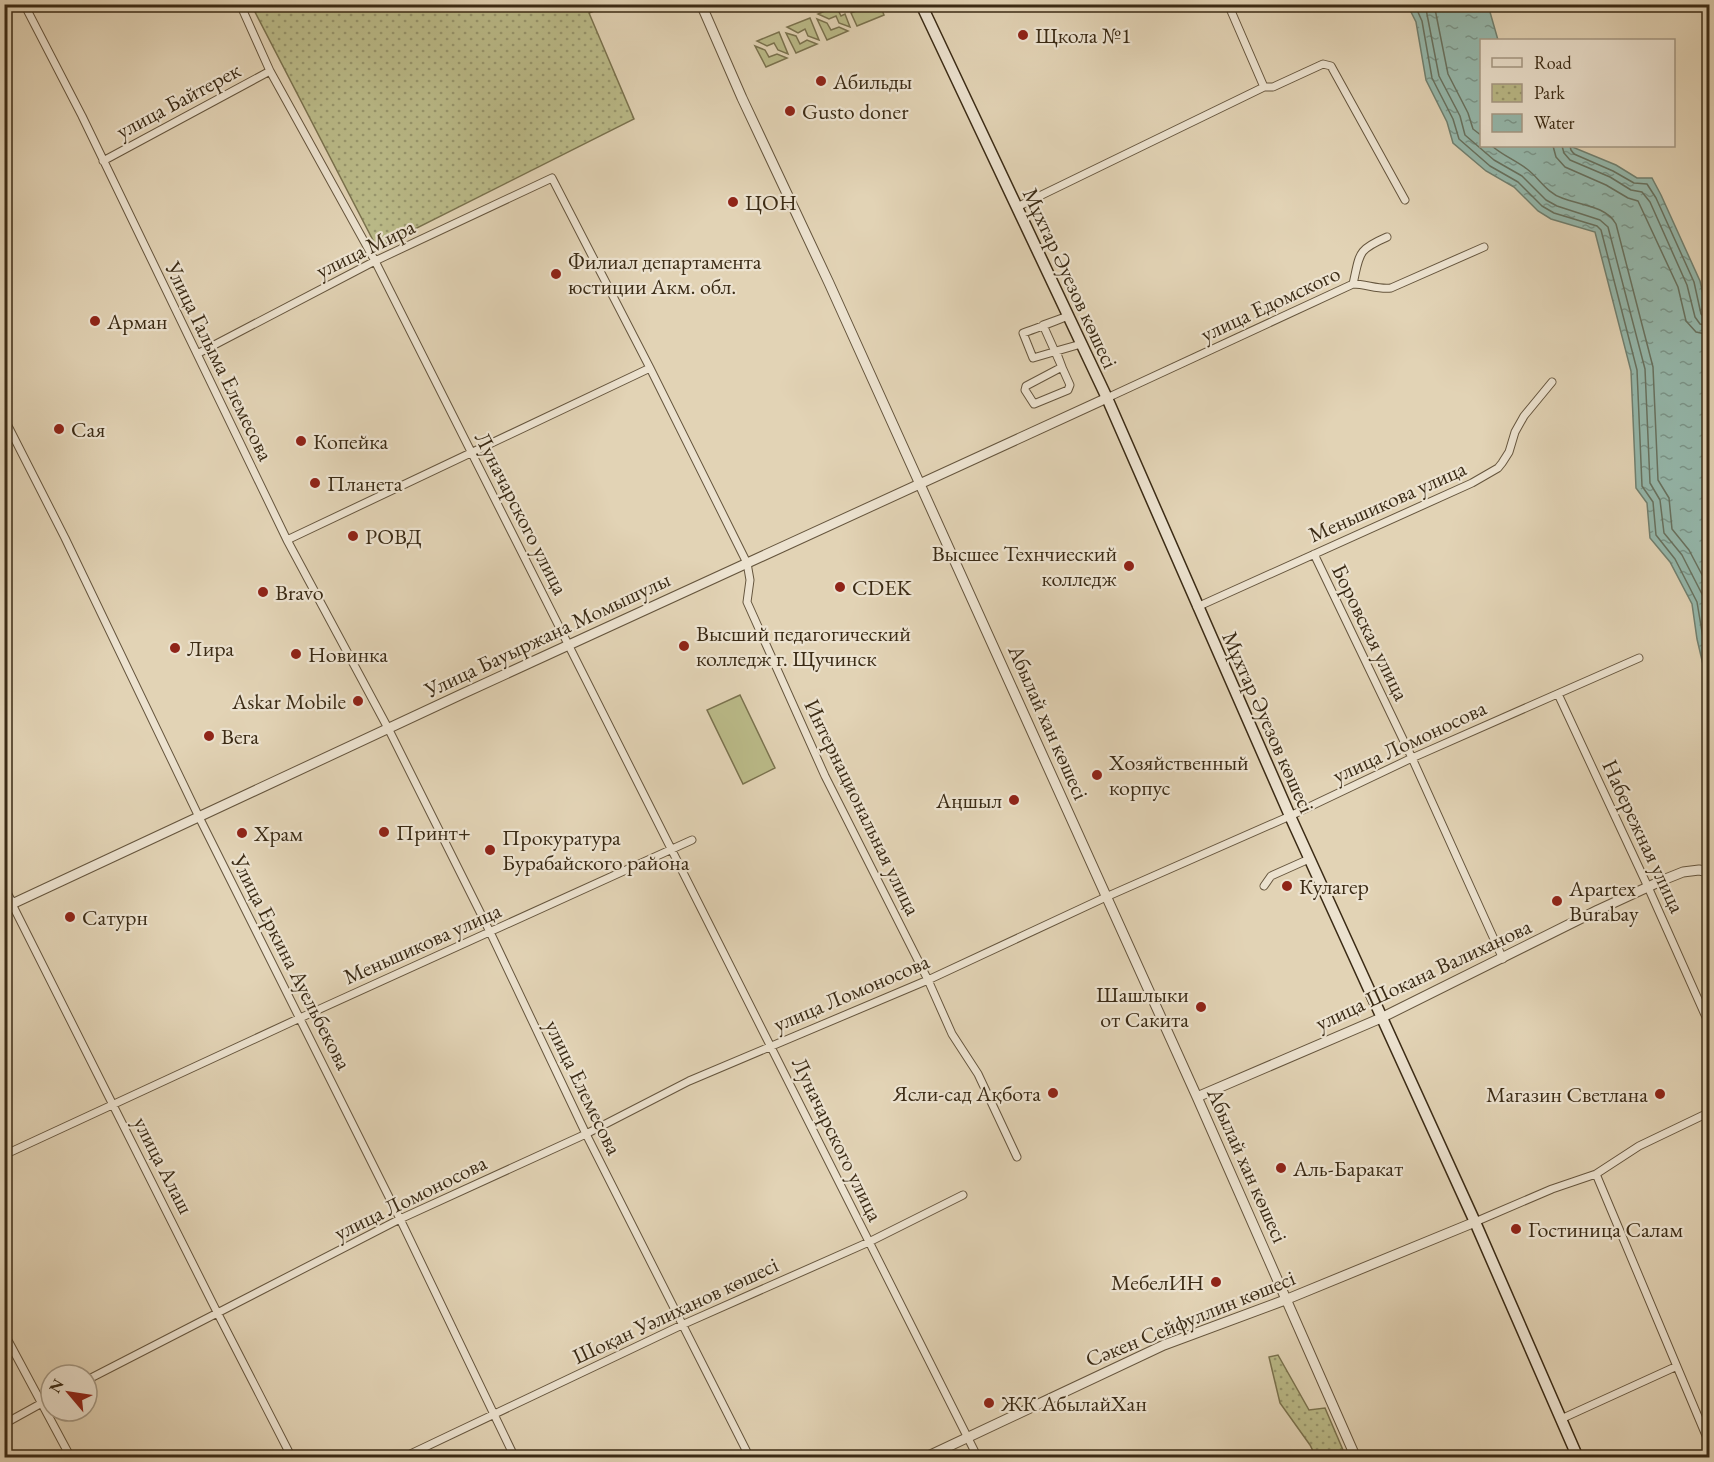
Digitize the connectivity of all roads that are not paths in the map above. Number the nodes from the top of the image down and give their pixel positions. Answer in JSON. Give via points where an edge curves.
{"nodes":[{"id":1,"x":24,"y":4,"type":"edge"},
{"id":2,"x":240,"y":4,"type":"edge"},
{"id":3,"x":701,"y":4,"type":"edge"},
{"id":4,"x":921,"y":4,"type":"edge"},
{"id":5,"x":1228,"y":4,"type":"edge"},
{"id":6,"x":270,"y":71,"type":"junction"},
{"id":7,"x":1264,"y":87,"type":"junction"},
{"id":8,"x":103,"y":161,"type":"junction"},
{"id":9,"x":552,"y":178,"type":"joint"},
{"id":10,"x":1405,"y":200,"type":"dead end"},
{"id":11,"x":1017,"y":207,"type":"junction"},
{"id":12,"x":1387,"y":237,"type":"dead end"},
{"id":13,"x":1484,"y":247,"type":"dead end"},
{"id":14,"x":375,"y":261,"type":"junction"},
{"id":15,"x":1353,"y":284,"type":"junction"},
{"id":16,"x":1068,"y":316,"type":"junction"},
{"id":17,"x":1043,"y":325,"type":"junction"},
{"id":18,"x":1081,"y":344,"type":"junction"},
{"id":19,"x":1056,"y":351,"type":"junction"},
{"id":20,"x":197,"y":354,"type":"junction"},
{"id":21,"x":1062,"y":367,"type":"junction"},
{"id":22,"x":650,"y":368,"type":"junction"},
{"id":23,"x":1552,"y":382,"type":"dead end"},
{"id":24,"x":1107,"y":398,"type":"junction"},
{"id":25,"x":4,"y":418,"type":"edge"},
{"id":26,"x":472,"y":453,"type":"junction"},
{"id":27,"x":920,"y":484,"type":"junction"},
{"id":28,"x":287,"y":540,"type":"junction"},
{"id":29,"x":1314,"y":554,"type":"junction"},
{"id":30,"x":747,"y":563,"type":"junction"},
{"id":31,"x":1197,"y":607,"type":"junction"},
{"id":32,"x":568,"y":645,"type":"junction"},
{"id":33,"x":1639,"y":658,"type":"dead end"},
{"id":34,"x":1558,"y":694,"type":"junction"},
{"id":35,"x":389,"y":730,"type":"junction"},
{"id":36,"x":1412,"y":758,"type":"junction"},
{"id":37,"x":1290,"y":816,"type":"junction"},
{"id":38,"x":199,"y":818,"type":"junction"},
{"id":39,"x":692,"y":840,"type":"dead end"},
{"id":40,"x":672,"y":849,"type":"junction"},
{"id":41,"x":1309,"y":859,"type":"junction"},
{"id":42,"x":1710,"y":872,"type":"edge"},
{"id":43,"x":1264,"y":886,"type":"dead end"},
{"id":44,"x":1648,"y":887,"type":"junction"},
{"id":45,"x":4,"y":889,"type":"edge"},
{"id":46,"x":1106,"y":897,"type":"junction"},
{"id":47,"x":8,"y":906,"type":"edge"},
{"id":48,"x":490,"y":932,"type":"junction"},
{"id":49,"x":1503,"y":959,"type":"junction"},
{"id":50,"x":928,"y":980,"type":"junction"},
{"id":51,"x":300,"y":1018,"type":"junction"},
{"id":52,"x":1381,"y":1018,"type":"junction"},
{"id":53,"x":1710,"y":1026,"type":"edge"},
{"id":54,"x":772,"y":1046,"type":"junction"},
{"id":55,"x":1197,"y":1097,"type":"junction"},
{"id":56,"x":112,"y":1106,"type":"junction"},
{"id":57,"x":1710,"y":1112,"type":"edge"},
{"id":58,"x":586,"y":1134,"type":"junction"},
{"id":59,"x":4,"y":1155,"type":"edge"},
{"id":60,"x":1017,"y":1157,"type":"dead end"},
{"id":61,"x":1596,"y":1174,"type":"junction"},
{"id":62,"x":963,"y":1195,"type":"dead end"},
{"id":63,"x":400,"y":1219,"type":"junction"},
{"id":64,"x":1475,"y":1222,"type":"junction"},
{"id":65,"x":869,"y":1242,"type":"junction"},
{"id":66,"x":1285,"y":1300,"type":"junction"},
{"id":67,"x":217,"y":1312,"type":"junction"},
{"id":68,"x":684,"y":1324,"type":"junction"},
{"id":69,"x":4,"y":1333,"type":"edge"},
{"id":70,"x":1675,"y":1367,"type":"junction"},
{"id":71,"x":99,"y":1374,"type":"edge"},
{"id":72,"x":39,"y":1397,"type":"edge"},
{"id":73,"x":39,"y":1405,"type":"edge"},
{"id":74,"x":495,"y":1415,"type":"junction"},
{"id":75,"x":1561,"y":1419,"type":"junction"},
{"id":76,"x":52,"y":1423,"type":"edge"},
{"id":77,"x":4,"y":1424,"type":"edge"},
{"id":78,"x":968,"y":1438,"type":"junction"},
{"id":79,"x":1710,"y":1445,"type":"edge"},
{"id":80,"x":70,"y":1458,"type":"edge"},
{"id":81,"x":292,"y":1458,"type":"edge"},
{"id":82,"x":402,"y":1458,"type":"edge"},
{"id":83,"x":515,"y":1458,"type":"edge"},
{"id":84,"x":750,"y":1458,"type":"edge"},
{"id":85,"x":924,"y":1458,"type":"edge"},
{"id":86,"x":978,"y":1458,"type":"edge"},
{"id":87,"x":1356,"y":1458,"type":"edge"},
{"id":88,"x":1578,"y":1458,"type":"edge"}],
"edges":[{"from":1,"to":8,"type":"street","name":"Улица Галыма Елемесова"},
{"from":2,"to":6,"type":"street","name":"Луначарского улица"},
{"from":3,"to":27,"type":"street","name":"Абылай хан көшесі"},
{"from":4,"to":11,"type":"main road","name":"Мұхтар Әуезов көшесі"},
{"from":5,"to":7,"type":"street"},
{"from":6,"to":8,"type":"street","name":"улица Байтерек"},
{"from":6,"to":14,"type":"street","name":"Луначарского улица"},
{"from":7,"to":10,"type":"street","via":[[1274,87],[1323,64],[1331,66]]},
{"from":7,"to":11,"type":"street"},
{"from":8,"to":20,"type":"street","name":"Улица Галыма Елемесова"},
{"from":9,"to":14,"type":"street","name":"улица Мира"},
{"from":9,"to":22,"type":"street","name":"Интернациональная улица"},
{"from":11,"to":16,"type":"main road","name":"Мұхтар Әуезов көшесі"},
{"from":12,"to":15,"type":"street","via":[[1365,247]]},
{"from":13,"to":15,"type":"street","name":"улица Едомского","via":[[1391,288]]},
{"from":14,"to":20,"type":"street","name":"улица Мира"},
{"from":14,"to":26,"type":"street","name":"Луначарского улица"},
{"from":15,"to":24,"type":"street","name":"улица Едомского"},
{"from":16,"to":17,"type":"street"},
{"from":16,"to":18,"type":"main road","name":"Мұхтар Әуезов көшесі"},
{"from":17,"to":19,"type":"street"},
{"from":17,"to":19,"type":"street","via":[[1023,333],[1033,358]]},
{"from":18,"to":19,"type":"street"},
{"from":18,"to":24,"type":"main road","name":"Мұхтар Әуезов көшесі"},
{"from":19,"to":21,"type":"street"},
{"from":20,"to":28,"type":"street","name":"Улица Галыма Елемесова"},
{"from":21,"to":21,"type":"street","via":[[1026,386],[1034,404],[1068,390]]},
{"from":22,"to":26,"type":"street"},
{"from":22,"to":30,"type":"street","name":"Интернациональная улица"},
{"from":23,"to":29,"type":"street","name":"Меньшикова улица","via":[[1524,416],[1498,468]]},
{"from":24,"to":27,"type":"street","name":"Улица Бауыржана Момышулы"},
{"from":24,"to":31,"type":"main road","name":"Мұхтар Әуезов көшесі"},
{"from":25,"to":38,"type":"street","name":"Улица Еркина Ауельбекова","via":[[66,538]]},
{"from":26,"to":28,"type":"street"},
{"from":26,"to":32,"type":"street","name":"Луначарского улица"},
{"from":27,"to":30,"type":"street","name":"Улица Бауыржана Момышулы"},
{"from":27,"to":46,"type":"street","name":"Абылай хан көшесі"},
{"from":28,"to":35,"type":"street","name":"Улица Галыма Елемесова"},
{"from":29,"to":31,"type":"street","name":"Меньшикова улица"},
{"from":29,"to":36,"type":"street","name":"Боровская улица"},
{"from":30,"to":32,"type":"street","name":"Улица Бауыржана Момышулы"},
{"from":30,"to":50,"type":"street","name":"Интернациональная улица","via":[[747,602],[825,776]]},
{"from":31,"to":37,"type":"main road","name":"Мұхтар Әуезов көшесі"},
{"from":32,"to":35,"type":"street","name":"Улица Бауыржана Момышулы"},
{"from":32,"to":40,"type":"street","name":"Луначарского улица"},
{"from":33,"to":34,"type":"street","name":"улица Ломоносова"},
{"from":34,"to":36,"type":"street","name":"улица Ломоносова"},
{"from":34,"to":44,"type":"street","name":"Набережная улица"},
{"from":35,"to":38,"type":"street","name":"Улица Бауыржана Момышулы"},
{"from":35,"to":48,"type":"street","name":"улица Елемесова"},
{"from":36,"to":37,"type":"street","name":"улица Ломоносова"},
{"from":36,"to":49,"type":"street","name":"Боровская улица"},
{"from":37,"to":41,"type":"main road","name":"Мұхтар Әуезов көшесі"},
{"from":37,"to":46,"type":"street","name":"улица Ломоносова"},
{"from":38,"to":47,"type":"street","name":"Улица Бауыржана Момышулы"},
{"from":38,"to":51,"type":"street","name":"Улица Еркина Ауельбекова"},
{"from":39,"to":40,"type":"street","name":"Меньшикова улица"},
{"from":40,"to":48,"type":"street","name":"Меньшикова улица"},
{"from":40,"to":54,"type":"street","name":"Луначарского улица"},
{"from":41,"to":43,"type":"street","via":[[1271,876]]},
{"from":41,"to":52,"type":"main road","name":"Мұхтар Әуезов көшесі"},
{"from":42,"to":44,"type":"street","name":"улица Шокана Валиханова","via":[[1683,872]]},
{"from":44,"to":49,"type":"street","name":"улица Шокана Валиханова"},
{"from":44,"to":53,"type":"street","name":"Набережная улица"},
{"from":45,"to":47,"type":"street","name":"улица Алаш"},
{"from":46,"to":50,"type":"street","name":"улица Ломоносова"},
{"from":46,"to":55,"type":"street","name":"Абылай хан көшесі"},
{"from":47,"to":56,"type":"street","name":"улица Алаш"},
{"from":48,"to":51,"type":"street","name":"Меньшикова улица"},
{"from":48,"to":58,"type":"street","name":"улица Елемесова"},
{"from":49,"to":52,"type":"street","name":"улица Шокана Валиханова"},
{"from":50,"to":54,"type":"street","name":"улица Ломоносова"},
{"from":50,"to":60,"type":"street","name":"Интернациональная улица"},
{"from":51,"to":56,"type":"street","name":"Меньшикова улица"},
{"from":51,"to":63,"type":"street","name":"Улица Еркина Ауельбекова"},
{"from":52,"to":55,"type":"street","name":"улица Шокана Валиханова"},
{"from":52,"to":64,"type":"main road","name":"Мұхтар Әуезов көшесі"},
{"from":54,"to":58,"type":"street","name":"улица Ломоносова","via":[[689,1081]]},
{"from":54,"to":65,"type":"street","name":"Луначарского улица"},
{"from":55,"to":66,"type":"street","name":"Абылай хан көшесі"},
{"from":56,"to":59,"type":"street","name":"Меньшикова улица"},
{"from":56,"to":67,"type":"street","name":"улица Алаш"},
{"from":57,"to":61,"type":"street","via":[[1639,1146]]},
{"from":58,"to":63,"type":"street","name":"улица Ломоносова"},
{"from":58,"to":68,"type":"street","name":"улица Елемесова"},
{"from":61,"to":64,"type":"street"},
{"from":61,"to":70,"type":"street"},
{"from":62,"to":65,"type":"street","name":"Шоқан Уәлиханов көшесі"},
{"from":63,"to":67,"type":"street","name":"улица Ломоносова"},
{"from":63,"to":74,"type":"street","name":"Улица Еркина Ауельбекова"},
{"from":64,"to":66,"type":"street","name":"Сәкен Сейфуллин көшесі"},
{"from":64,"to":75,"type":"main road","name":"Мұхтар Әуезов көшесі"},
{"from":65,"to":68,"type":"street","name":"Шоқан Уәлиханов көшесі"},
{"from":65,"to":78,"type":"street","name":"Луначарского улица"},
{"from":66,"to":78,"type":"street","name":"Сәкен Сейфуллин көшесі","via":[[1164,1345]]},
{"from":66,"to":87,"type":"street","name":"Абылай хан көшесі"},
{"from":67,"to":71,"type":"street","name":"улица Ломоносова"},
{"from":67,"to":81,"type":"street","name":"улица Алаш"},
{"from":68,"to":74,"type":"street","name":"Шоқан Уәлиханов көшесі"},
{"from":68,"to":84,"type":"street","name":"улица Елемесова"},
{"from":69,"to":72,"type":"street"},
{"from":70,"to":75,"type":"street"},
{"from":70,"to":79,"type":"street"},
{"from":73,"to":77,"type":"street"},
{"from":74,"to":82,"type":"street","name":"Шоқан Уәлиханов көшесі"},
{"from":74,"to":83,"type":"street","name":"Улица Еркина Ауельбекова"},
{"from":75,"to":88,"type":"main road","name":"Мұхтар Әуезов көшесі"},
{"from":76,"to":80,"type":"street"},
{"from":78,"to":85,"type":"street","name":"Сәкен Сейфуллин көшесі"},
{"from":78,"to":86,"type":"street","name":"Луначарского улица"}]}
